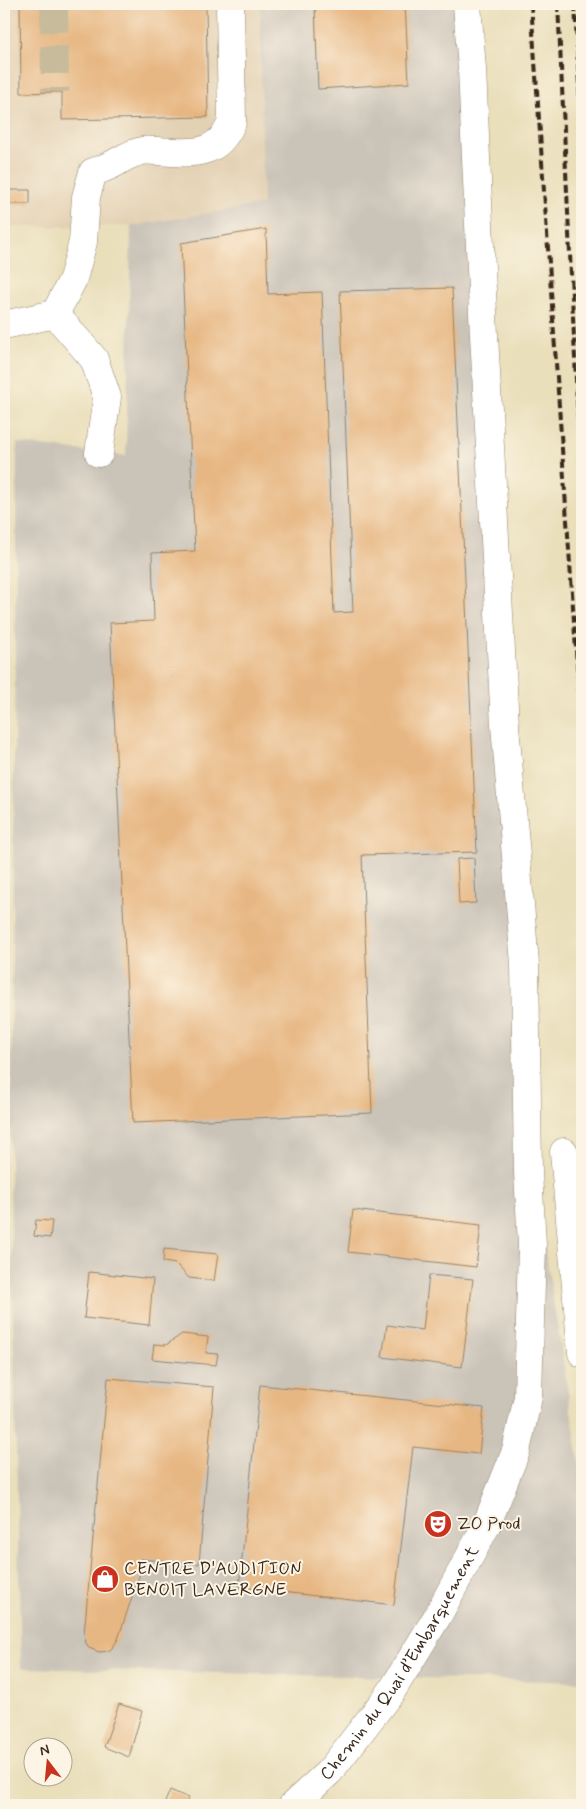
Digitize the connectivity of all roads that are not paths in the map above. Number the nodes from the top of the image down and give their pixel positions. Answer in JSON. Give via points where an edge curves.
{"nodes":[{"id":1,"x":230,"y":4,"type":"edge"},
{"id":2,"x":466,"y":4,"type":"edge"},
{"id":3,"x":55,"y":314,"type":"junction"},
{"id":4,"x":4,"y":325,"type":"edge"},
{"id":5,"x":99,"y":453,"type":"dead end"},
{"id":6,"x":573,"y":1152,"type":"edge"},
{"id":7,"x":528,"y":1154,"type":"junction"},
{"id":8,"x":582,"y":1353,"type":"edge"},
{"id":9,"x":293,"y":1805,"type":"edge"}],
"edges":[{"from":1,"to":3,"type":"street","via":[[232,122],[227,133],[214,146],[196,153],[142,151],[93,172],[86,197],[83,242],[76,269]]},
{"from":2,"to":7,"type":"street","name":"Chemin du Quai d’Embarquement","via":[[506,725],[525,964]]},
{"from":3,"to":4,"type":"street"},
{"from":3,"to":5,"type":"street","via":[[94,359],[104,387],[106,397]]},
{"from":6,"to":7,"type":"street"},
{"from":6,"to":8,"type":"street"},
{"from":7,"to":9,"type":"street","name":"Chemin du Quai d’Embarquement","via":[[532,1245],[528,1397],[516,1451],[486,1526],[437,1617],[384,1700],[330,1771]]}]}
